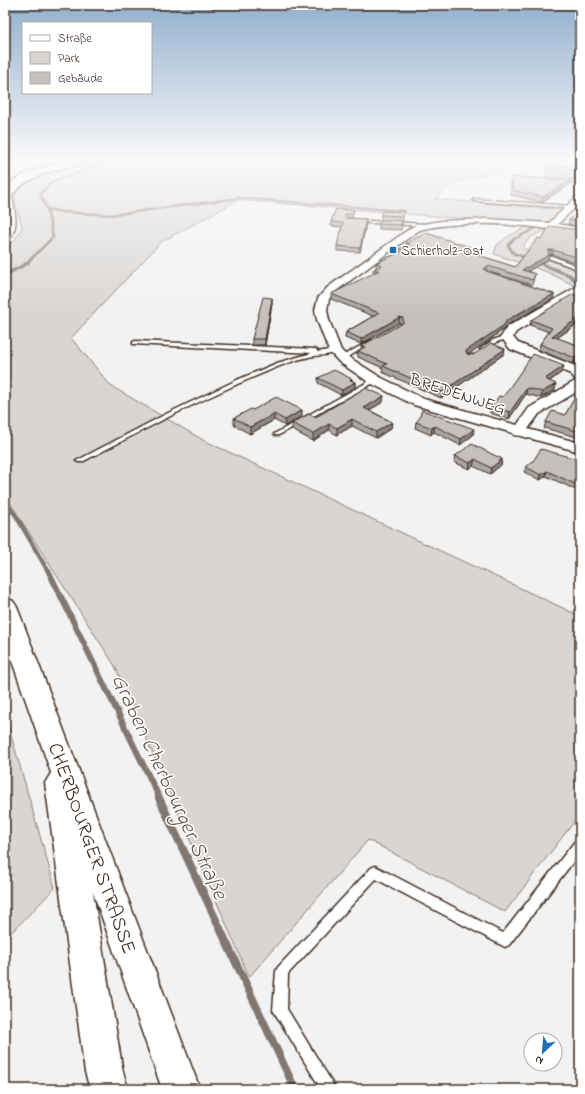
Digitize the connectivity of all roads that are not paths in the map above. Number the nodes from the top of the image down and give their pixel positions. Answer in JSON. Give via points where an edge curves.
{"nodes":[{"id":1,"x":9,"y":212,"type":"edge"},
{"id":2,"x":565,"y":212,"type":"edge"},
{"id":3,"x":348,"y":220,"type":"edge"},
{"id":4,"x":426,"y":225,"type":"junction"},
{"id":5,"x":551,"y":226,"type":"junction"},
{"id":6,"x":580,"y":231,"type":"edge"},
{"id":7,"x":5,"y":237,"type":"edge"},
{"id":8,"x":550,"y":257,"type":"edge"},
{"id":9,"x":580,"y":269,"type":"edge"},
{"id":10,"x":580,"y":288,"type":"edge"},
{"id":11,"x":507,"y":337,"type":"junction"},
{"id":12,"x":374,"y":340,"type":"edge"},
{"id":13,"x":135,"y":343,"type":"dead end"},
{"id":14,"x":333,"y":353,"type":"junction"},
{"id":15,"x":476,"y":354,"type":"edge"},
{"id":16,"x":580,"y":376,"type":"edge"},
{"id":17,"x":375,"y":380,"type":"junction"},
{"id":18,"x":580,"y":384,"type":"edge"},
{"id":19,"x":519,"y":432,"type":"junction"},
{"id":20,"x":277,"y":434,"type":"dead end"},
{"id":21,"x":580,"y":448,"type":"edge"},
{"id":22,"x":80,"y":461,"type":"dead end"},
{"id":23,"x":5,"y":607,"type":"edge"},
{"id":24,"x":54,"y":742,"type":"junction"},
{"id":25,"x":580,"y":844,"type":"edge"},
{"id":26,"x":109,"y":1089,"type":"edge"},
{"id":27,"x":181,"y":1089,"type":"edge"},
{"id":28,"x":329,"y":1089,"type":"edge"}],
"edges":[{"from":1,"to":7,"type":"main road","via":[[11,223]]},
{"from":2,"to":5,"type":"street"},
{"from":3,"to":4,"type":"lane"},
{"from":4,"to":5,"type":"street","via":[[481,221]]},
{"from":4,"to":14,"type":"street","via":[[415,229],[332,289],[324,298],[321,310]]},
{"from":5,"to":6,"type":"street"},
{"from":8,"to":9,"type":"lane"},
{"from":10,"to":11,"type":"street","via":[[559,297],[512,330]]},
{"from":11,"to":15,"type":"lane","via":[[495,341]]},
{"from":11,"to":16,"type":"street","via":[[514,346],[576,371]]},
{"from":12,"to":14,"type":"lane"},
{"from":13,"to":14,"type":"lane"},
{"from":14,"to":17,"type":"street","name":"BREDENWEG"},
{"from":14,"to":22,"type":"lane","via":[[272,366],[181,408]]},
{"from":17,"to":19,"type":"street","name":"BREDENWEG","via":[[419,402]]},
{"from":17,"to":20,"type":"lane"},
{"from":18,"to":19,"type":"street","via":[[534,411]]},
{"from":19,"to":21,"type":"street","name":"BREDENWEG"},
{"from":23,"to":24,"type":"main road","name":"CHERBOURGER STRASSE"},
{"from":24,"to":26,"type":"main road","via":[[104,1072]]},
{"from":24,"to":27,"type":"main road","name":"CHERBOURGER STRASSE"},
{"from":25,"to":28,"type":"lane","via":[[505,941],[375,872],[282,971],[280,1010]]}]}
